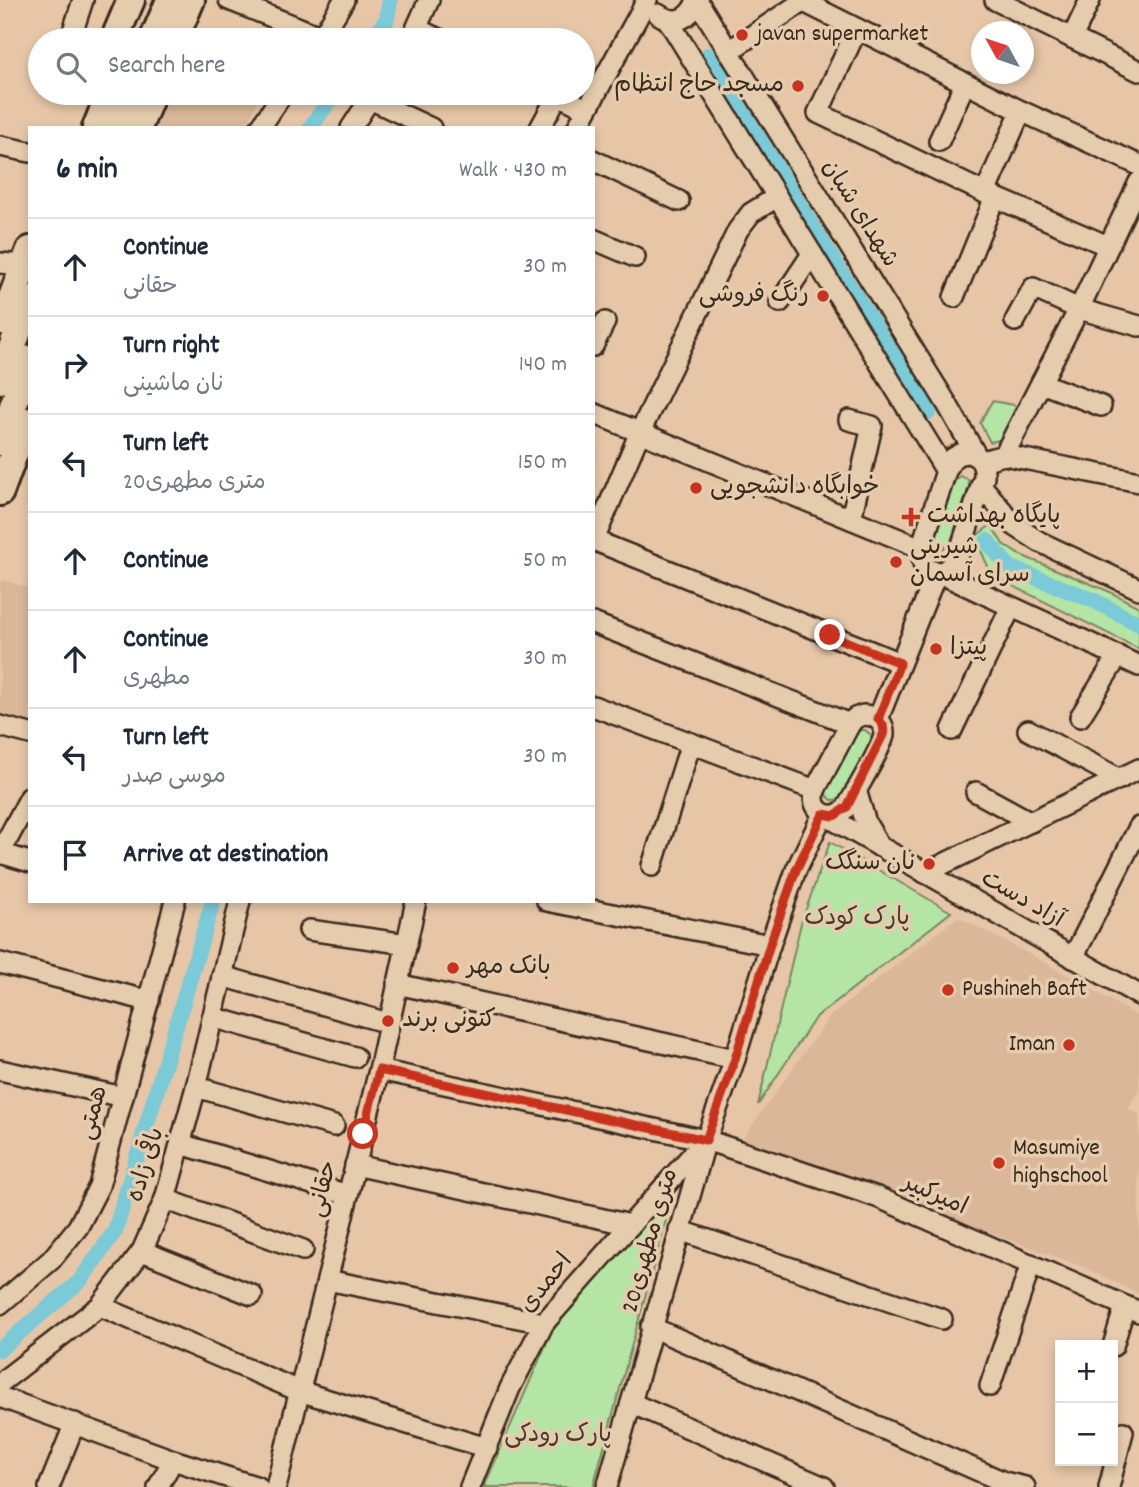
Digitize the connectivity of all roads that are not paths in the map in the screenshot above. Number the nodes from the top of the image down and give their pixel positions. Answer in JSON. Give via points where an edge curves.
{"nodes":[{"id":1,"x":83,"y":0,"type":"edge"},
{"id":2,"x":131,"y":0,"type":"edge"},
{"id":3,"x":148,"y":0,"type":"edge"},
{"id":4,"x":170,"y":0,"type":"edge"},
{"id":5,"x":191,"y":0,"type":"edge"},
{"id":6,"x":229,"y":0,"type":"edge"},
{"id":7,"x":344,"y":0,"type":"edge"},
{"id":8,"x":429,"y":0,"type":"edge"},
{"id":9,"x":647,"y":0,"type":"edge"},
{"id":10,"x":697,"y":0,"type":"edge"},
{"id":11,"x":995,"y":0,"type":"edge"},
{"id":12,"x":1090,"y":0,"type":"edge"},
{"id":13,"x":805,"y":1,"type":"edge"},
{"id":14,"x":668,"y":20,"type":"junction"},
{"id":15,"x":74,"y":28,"type":"edge"},
{"id":16,"x":119,"y":28,"type":"edge"},
{"id":17,"x":137,"y":28,"type":"edge"},
{"id":18,"x":158,"y":28,"type":"edge"},
{"id":19,"x":179,"y":28,"type":"edge"},
{"id":20,"x":295,"y":28,"type":"edge"},
{"id":21,"x":327,"y":28,"type":"edge"},
{"id":22,"x":417,"y":28,"type":"edge"},
{"id":23,"x":857,"y":29,"type":"junction"},
{"id":24,"x":1072,"y":38,"type":"junction"},
{"id":25,"x":729,"y":51,"type":"junction"},
{"id":26,"x":1139,"y":71,"type":"edge"},
{"id":27,"x":965,"y":83,"type":"junction"},
{"id":28,"x":595,"y":94,"type":"edge"},
{"id":29,"x":87,"y":105,"type":"edge"},
{"id":30,"x":105,"y":105,"type":"edge"},
{"id":31,"x":126,"y":105,"type":"edge"},
{"id":32,"x":147,"y":105,"type":"edge"},
{"id":33,"x":275,"y":105,"type":"edge"},
{"id":34,"x":368,"y":105,"type":"edge"},
{"id":35,"x":372,"y":105,"type":"edge"},
{"id":36,"x":390,"y":105,"type":"edge"},
{"id":37,"x":550,"y":105,"type":"edge"},
{"id":38,"x":578,"y":105,"type":"edge"},
{"id":39,"x":589,"y":105,"type":"edge"},
{"id":40,"x":587,"y":109,"type":"junction"},
{"id":41,"x":1021,"y":111,"type":"junction"},
{"id":42,"x":79,"y":126,"type":"edge"},
{"id":43,"x":97,"y":126,"type":"edge"},
{"id":44,"x":118,"y":126,"type":"edge"},
{"id":45,"x":139,"y":126,"type":"edge"},
{"id":46,"x":261,"y":126,"type":"edge"},
{"id":47,"x":352,"y":126,"type":"edge"},
{"id":48,"x":366,"y":126,"type":"edge"},
{"id":49,"x":427,"y":126,"type":"edge"},
{"id":50,"x":541,"y":126,"type":"edge"},
{"id":51,"x":578,"y":126,"type":"edge"},
{"id":52,"x":939,"y":141,"type":"dead end"},
{"id":53,"x":0,"y":146,"type":"edge"},
{"id":54,"x":28,"y":152,"type":"edge"},
{"id":55,"x":595,"y":161,"type":"edge"},
{"id":56,"x":1139,"y":165,"type":"edge"},
{"id":57,"x":1139,"y":182,"type":"edge"},
{"id":58,"x":990,"y":195,"type":"junction"},
{"id":59,"x":777,"y":197,"type":"junction"},
{"id":60,"x":679,"y":201,"type":"dead end"},
{"id":61,"x":595,"y":240,"type":"edge"},
{"id":62,"x":1108,"y":246,"type":"junction"},
{"id":63,"x":812,"y":254,"type":"junction"},
{"id":64,"x":635,"y":257,"type":"dead end"},
{"id":65,"x":18,"y":260,"type":"edge"},
{"id":66,"x":954,"y":297,"type":"dead end"},
{"id":67,"x":780,"y":302,"type":"dead end"},
{"id":68,"x":28,"y":304,"type":"edge"},
{"id":69,"x":1079,"y":309,"type":"junction"},
{"id":70,"x":1015,"y":321,"type":"dead end"},
{"id":71,"x":605,"y":322,"type":"dead end"},
{"id":72,"x":1139,"y":326,"type":"edge"},
{"id":73,"x":0,"y":329,"type":"edge"},
{"id":74,"x":595,"y":342,"type":"edge"},
{"id":75,"x":28,"y":365,"type":"edge"},
{"id":76,"x":0,"y":380,"type":"edge"},
{"id":77,"x":1041,"y":383,"type":"junction"},
{"id":78,"x":1101,"y":407,"type":"dead end"},
{"id":79,"x":595,"y":414,"type":"edge"},
{"id":80,"x":28,"y":417,"type":"edge"},
{"id":81,"x":849,"y":420,"type":"dead end"},
{"id":82,"x":640,"y":432,"type":"junction"},
{"id":83,"x":0,"y":442,"type":"edge"},
{"id":84,"x":1004,"y":455,"type":"junction"},
{"id":85,"x":979,"y":458,"type":"junction"},
{"id":86,"x":946,"y":471,"type":"junction"},
{"id":87,"x":1139,"y":482,"type":"edge"},
{"id":88,"x":981,"y":485,"type":"junction"},
{"id":89,"x":0,"y":492,"type":"edge"},
{"id":90,"x":851,"y":519,"type":"junction"},
{"id":91,"x":595,"y":538,"type":"edge"},
{"id":92,"x":595,"y":540,"type":"edge"},
{"id":93,"x":921,"y":548,"type":"junction"},
{"id":94,"x":937,"y":572,"type":"junction"},
{"id":95,"x":1139,"y":589,"type":"edge"},
{"id":96,"x":1011,"y":607,"type":"junction"},
{"id":97,"x":595,"y":624,"type":"edge"},
{"id":98,"x":1118,"y":656,"type":"junction"},
{"id":99,"x":900,"y":663,"type":"junction"},
{"id":100,"x":1139,"y":666,"type":"edge"},
{"id":101,"x":595,"y":707,"type":"edge"},
{"id":102,"x":1080,"y":717,"type":"dead end"},
{"id":103,"x":878,"y":719,"type":"junction"},
{"id":104,"x":850,"y":724,"type":"junction"},
{"id":105,"x":0,"y":726,"type":"edge"},
{"id":106,"x":952,"y":730,"type":"dead end"},
{"id":107,"x":1028,"y":730,"type":"dead end"},
{"id":108,"x":28,"y":733,"type":"edge"},
{"id":109,"x":691,"y":743,"type":"junction"},
{"id":110,"x":1139,"y":769,"type":"edge"},
{"id":111,"x":1120,"y":779,"type":"junction"},
{"id":112,"x":815,"y":790,"type":"junction"},
{"id":113,"x":856,"y":790,"type":"junction"},
{"id":114,"x":976,"y":792,"type":"dead end"},
{"id":115,"x":28,"y":801,"type":"edge"},
{"id":116,"x":823,"y":814,"type":"junction"},
{"id":117,"x":1031,"y":822,"type":"junction"},
{"id":118,"x":1139,"y":827,"type":"edge"},
{"id":119,"x":880,"y":848,"type":"junction"},
{"id":120,"x":0,"y":853,"type":"edge"},
{"id":121,"x":28,"y":861,"type":"edge"},
{"id":122,"x":652,"y":866,"type":"dead end"},
{"id":123,"x":925,"y":873,"type":"junction"},
{"id":124,"x":169,"y":903,"type":"edge"},
{"id":125,"x":240,"y":903,"type":"edge"},
{"id":126,"x":416,"y":903,"type":"edge"},
{"id":127,"x":557,"y":903,"type":"edge"},
{"id":128,"x":309,"y":930,"type":"dead end"},
{"id":129,"x":407,"y":944,"type":"junction"},
{"id":130,"x":770,"y":944,"type":"junction"},
{"id":131,"x":1073,"y":958,"type":"junction"},
{"id":132,"x":0,"y":963,"type":"edge"},
{"id":133,"x":222,"y":976,"type":"junction"},
{"id":134,"x":397,"y":984,"type":"junction"},
{"id":135,"x":1139,"y":995,"type":"edge"},
{"id":136,"x":149,"y":1001,"type":"junction"},
{"id":137,"x":212,"y":1017,"type":"junction"},
{"id":138,"x":388,"y":1023,"type":"junction"},
{"id":139,"x":355,"y":1057,"type":"dead end"},
{"id":140,"x":735,"y":1059,"type":"junction"},
{"id":141,"x":0,"y":1070,"type":"edge"},
{"id":142,"x":379,"y":1070,"type":"junction"},
{"id":143,"x":196,"y":1087,"type":"junction"},
{"id":144,"x":123,"y":1097,"type":"junction"},
{"id":145,"x":334,"y":1126,"type":"dead end"},
{"id":146,"x":706,"y":1140,"type":"junction"},
{"id":147,"x":180,"y":1144,"type":"junction"},
{"id":148,"x":355,"y":1165,"type":"junction"},
{"id":149,"x":348,"y":1195,"type":"junction"},
{"id":150,"x":165,"y":1199,"type":"junction"},
{"id":151,"x":631,"y":1225,"type":"junction"},
{"id":152,"x":679,"y":1230,"type":"junction"},
{"id":153,"x":303,"y":1250,"type":"dead end"},
{"id":154,"x":142,"y":1251,"type":"junction"},
{"id":155,"x":1031,"y":1264,"type":"junction"},
{"id":156,"x":327,"y":1280,"type":"junction"},
{"id":157,"x":252,"y":1295,"type":"dead end"},
{"id":158,"x":0,"y":1304,"type":"edge"},
{"id":159,"x":100,"y":1306,"type":"junction"},
{"id":160,"x":1132,"y":1309,"type":"edge"},
{"id":161,"x":942,"y":1319,"type":"dead end"},
{"id":162,"x":544,"y":1323,"type":"junction"},
{"id":163,"x":651,"y":1327,"type":"junction"},
{"id":164,"x":1116,"y":1340,"type":"edge"},
{"id":165,"x":0,"y":1383,"type":"edge"},
{"id":166,"x":990,"y":1385,"type":"dead end"},
{"id":167,"x":299,"y":1391,"type":"junction"},
{"id":168,"x":0,"y":1397,"type":"edge"},
{"id":169,"x":631,"y":1403,"type":"junction"},
{"id":170,"x":75,"y":1423,"type":"junction"},
{"id":171,"x":1123,"y":1432,"type":"dead end"},
{"id":172,"x":487,"y":1448,"type":"junction"},
{"id":173,"x":173,"y":1460,"type":"junction"},
{"id":174,"x":612,"y":1485,"type":"edge"},
{"id":175,"x":49,"y":1487,"type":"edge"},
{"id":176,"x":158,"y":1487,"type":"edge"},
{"id":177,"x":258,"y":1487,"type":"edge"},
{"id":178,"x":276,"y":1487,"type":"edge"},
{"id":179,"x":470,"y":1487,"type":"edge"},
{"id":180,"x":824,"y":1487,"type":"edge"},
{"id":181,"x":1026,"y":1487,"type":"edge"},
{"id":182,"x":1109,"y":1487,"type":"edge"}],
"edges":[{"from":1,"to":15,"type":"street"},
{"from":2,"to":16,"type":"main road"},
{"from":3,"to":17,"type":"main road"},
{"from":4,"to":18,"type":"main road"},
{"from":5,"to":19,"type":"main road"},
{"from":6,"to":20,"type":"street"},
{"from":7,"to":21,"type":"street"},
{"from":8,"to":22,"type":"street"},
{"from":9,"to":14,"type":"street"},
{"from":9,"to":28,"type":"street"},
{"from":10,"to":14,"type":"street","via":[[687,17]]},
{"from":10,"to":25,"type":"street","name":"شهدای شبان"},
{"from":11,"to":24,"type":"street"},
{"from":12,"to":24,"type":"street"},
{"from":13,"to":23,"type":"street"},
{"from":13,"to":25,"type":"street"},
{"from":14,"to":59,"type":"street"},
{"from":23,"to":27,"type":"street"},
{"from":23,"to":58,"type":"street","via":[[818,113]]},
{"from":24,"to":26,"type":"street"},
{"from":25,"to":85,"type":"street","name":"شهدای شبان"},
{"from":27,"to":41,"type":"street"},
{"from":27,"to":52,"type":"street"},
{"from":29,"to":42,"type":"main road"},
{"from":30,"to":43,"type":"main road"},
{"from":31,"to":44,"type":"main road"},
{"from":32,"to":45,"type":"main road"},
{"from":33,"to":46,"type":"street"},
{"from":34,"to":47,"type":"street"},
{"from":35,"to":48,"type":"street"},
{"from":36,"to":49,"type":"street"},
{"from":37,"to":50,"type":"street"},
{"from":38,"to":40,"type":"street"},
{"from":39,"to":40,"type":"street"},
{"from":40,"to":51,"type":"street"},
{"from":41,"to":56,"type":"street"},
{"from":41,"to":58,"type":"street"},
{"from":53,"to":54,"type":"street"},
{"from":55,"to":60,"type":"street"},
{"from":57,"to":62,"type":"street"},
{"from":58,"to":62,"type":"street"},
{"from":58,"to":66,"type":"street"},
{"from":59,"to":63,"type":"street"},
{"from":59,"to":82,"type":"street","via":[[751,213],[738,230]]},
{"from":61,"to":64,"type":"street"},
{"from":62,"to":69,"type":"street"},
{"from":63,"to":67,"type":"street"},
{"from":63,"to":86,"type":"street"},
{"from":65,"to":73,"type":"main road"},
{"from":68,"to":76,"type":"main road"},
{"from":69,"to":70,"type":"street","via":[[1033,288]]},
{"from":69,"to":72,"type":"street"},
{"from":69,"to":77,"type":"street"},
{"from":71,"to":74,"type":"street"},
{"from":75,"to":83,"type":"main road"},
{"from":77,"to":78,"type":"street"},
{"from":77,"to":84,"type":"street"},
{"from":79,"to":82,"type":"street"},
{"from":80,"to":89,"type":"main road"},
{"from":81,"to":90,"type":"street","via":[[872,426]]},
{"from":82,"to":90,"type":"street"},
{"from":82,"to":91,"type":"street"},
{"from":84,"to":85,"type":"street"},
{"from":84,"to":87,"type":"street"},
{"from":85,"to":86,"type":"street","via":[[960,454]]},
{"from":85,"to":88,"type":"street","via":[[985,469]]},
{"from":86,"to":93,"type":"street"},
{"from":88,"to":94,"type":"street","via":[[957,560]]},
{"from":88,"to":95,"type":"street","via":[[1015,526]]},
{"from":90,"to":93,"type":"street"},
{"from":92,"to":99,"type":"street"},
{"from":93,"to":94,"type":"street","via":[[923,564]]},
{"from":94,"to":96,"type":"street"},
{"from":94,"to":99,"type":"street"},
{"from":96,"to":98,"type":"street"},
{"from":96,"to":106,"type":"street"},
{"from":97,"to":104,"type":"street"},
{"from":98,"to":100,"type":"street"},
{"from":98,"to":102,"type":"street"},
{"from":99,"to":103,"type":"street"},
{"from":101,"to":109,"type":"street"},
{"from":103,"to":104,"type":"street","via":[[863,715]]},
{"from":103,"to":113,"type":"street","via":[[883,725],[882,740]]},
{"from":104,"to":112,"type":"street"},
{"from":105,"to":108,"type":"street"},
{"from":107,"to":111,"type":"street"},
{"from":109,"to":112,"type":"street"},
{"from":109,"to":122,"type":"street"},
{"from":110,"to":111,"type":"street"},
{"from":111,"to":117,"type":"street"},
{"from":112,"to":116,"type":"street","via":[[816,807]]},
{"from":113,"to":116,"type":"street","via":[[842,813]]},
{"from":113,"to":119,"type":"street"},
{"from":114,"to":117,"type":"street"},
{"from":115,"to":120,"type":"street"},
{"from":116,"to":119,"type":"street","name":"آزاد دست"},
{"from":116,"to":130,"type":"street","name":"20متری مطهری","via":[[796,870]]},
{"from":117,"to":123,"type":"street"},
{"from":118,"to":131,"type":"street"},
{"from":119,"to":123,"type":"street","name":"آزاد دست"},
{"from":120,"to":121,"type":"street"},
{"from":123,"to":131,"type":"street","name":"آزاد دست"},
{"from":124,"to":136,"type":"street","name":"همتی"},
{"from":125,"to":133,"type":"street","name":"باقی زاده"},
{"from":126,"to":129,"type":"street","name":"حقانی"},
{"from":127,"to":130,"type":"street"},
{"from":128,"to":129,"type":"street"},
{"from":129,"to":134,"type":"street","name":"حقانی"},
{"from":130,"to":140,"type":"street","name":"20متری مطهری"},
{"from":131,"to":135,"type":"street","name":"آزاد دست"},
{"from":132,"to":136,"type":"street"},
{"from":133,"to":137,"type":"street","name":"باقی زاده"},
{"from":133,"to":138,"type":"street"},
{"from":134,"to":138,"type":"street","name":"حقانی"},
{"from":134,"to":140,"type":"street"},
{"from":136,"to":144,"type":"street","name":"همتی"},
{"from":137,"to":139,"type":"street"},
{"from":137,"to":143,"type":"street","name":"باقی زاده"},
{"from":138,"to":142,"type":"street","name":"حقانی"},
{"from":140,"to":146,"type":"street","name":"20متری مطهری"},
{"from":141,"to":144,"type":"street"},
{"from":142,"to":146,"type":"street","name":"امیرکبیر"},
{"from":142,"to":148,"type":"street","name":"حقانی"},
{"from":143,"to":145,"type":"street"},
{"from":143,"to":147,"type":"street","name":"باقی زاده"},
{"from":144,"to":158,"type":"street","name":"همتی","via":[[99,1186],[78,1227],[51,1260]]},
{"from":146,"to":151,"type":"street","name":"احمدی"},
{"from":146,"to":152,"type":"street","name":"20متری مطهری"},
{"from":146,"to":155,"type":"street","name":"امیرکبیر","via":[[877,1197]]},
{"from":147,"to":149,"type":"street"},
{"from":147,"to":150,"type":"street","name":"باقی زاده"},
{"from":148,"to":149,"type":"street","name":"حقانی"},
{"from":148,"to":151,"type":"street"},
{"from":149,"to":156,"type":"street","name":"حقانی"},
{"from":150,"to":153,"type":"street"},
{"from":150,"to":154,"type":"street","name":"باقی زاده"},
{"from":151,"to":162,"type":"street","name":"احمدی"},
{"from":152,"to":161,"type":"street"},
{"from":152,"to":163,"type":"street","name":"20متری مطهری"},
{"from":154,"to":157,"type":"street"},
{"from":154,"to":159,"type":"street","name":"باقی زاده"},
{"from":155,"to":160,"type":"street","name":"امیرکبیر"},
{"from":155,"to":166,"type":"street"},
{"from":156,"to":162,"type":"street"},
{"from":156,"to":167,"type":"street","name":"حقانی"},
{"from":159,"to":165,"type":"street","name":"باقی زاده"},
{"from":159,"to":167,"type":"street"},
{"from":160,"to":164,"type":"street"},
{"from":162,"to":172,"type":"street","name":"احمدی","via":[[510,1388]]},
{"from":163,"to":169,"type":"street","name":"20متری مطهری"},
{"from":163,"to":181,"type":"street","via":[[1004,1482]]},
{"from":167,"to":172,"type":"street"},
{"from":167,"to":178,"type":"street","name":"حقانی"},
{"from":168,"to":170,"type":"street"},
{"from":169,"to":174,"type":"street","name":"20متری مطهری"},
{"from":169,"to":180,"type":"street"},
{"from":170,"to":173,"type":"street"},
{"from":170,"to":175,"type":"street"},
{"from":171,"to":182,"type":"street"},
{"from":172,"to":179,"type":"street","name":"احمدی"},
{"from":173,"to":176,"type":"street"},
{"from":173,"to":177,"type":"street"}]}
